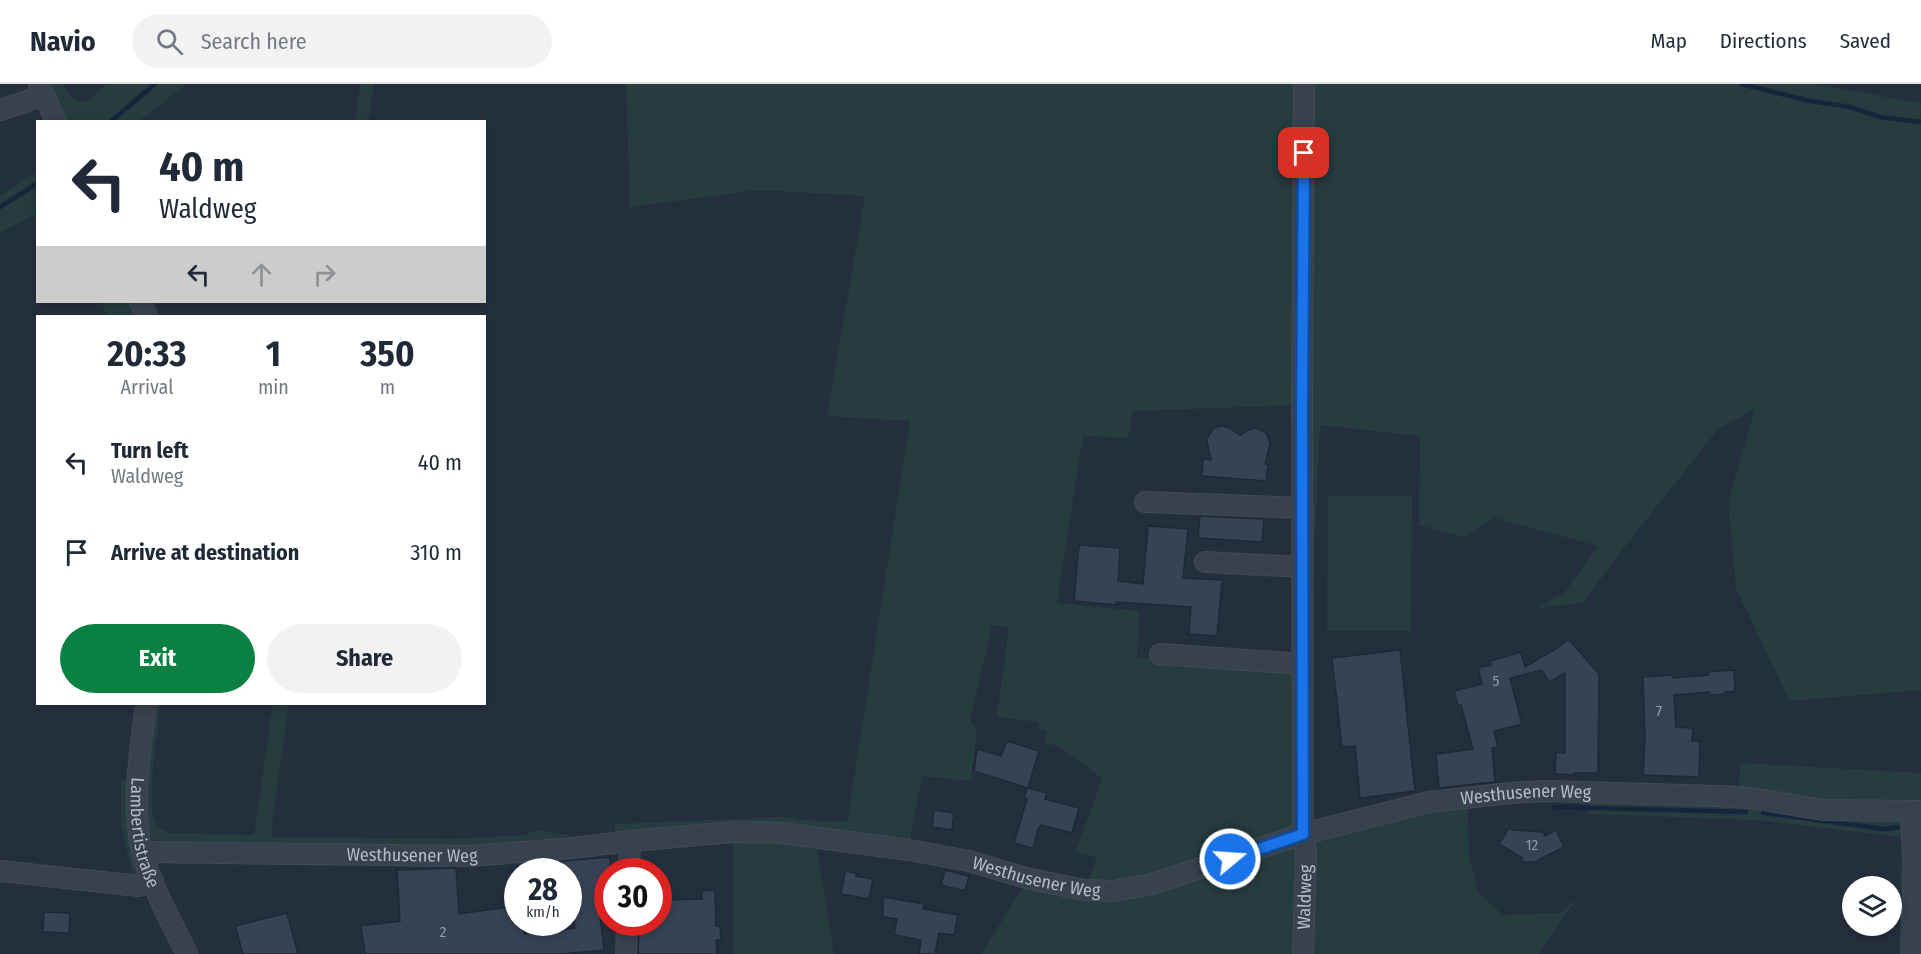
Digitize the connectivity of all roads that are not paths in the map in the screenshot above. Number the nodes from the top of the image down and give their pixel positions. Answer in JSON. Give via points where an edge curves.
{"nodes":[{"id":1,"x":1304,"y":84,"type":"edge"},
{"id":2,"x":42,"y":89,"type":"edge"},
{"id":3,"x":0,"y":110,"type":"edge"},
{"id":4,"x":55,"y":120,"type":"edge"},
{"id":5,"x":1145,"y":502,"type":"dead end"},
{"id":6,"x":1303,"y":508,"type":"junction"},
{"id":7,"x":1205,"y":562,"type":"dead end"},
{"id":8,"x":1303,"y":567,"type":"junction"},
{"id":9,"x":1160,"y":654,"type":"dead end"},
{"id":10,"x":1302,"y":664,"type":"junction"},
{"id":11,"x":146,"y":705,"type":"edge"},
{"id":12,"x":1915,"y":812,"type":"edge"},
{"id":13,"x":1303,"y":834,"type":"junction"},
{"id":14,"x":630,"y":841,"type":"junction"},
{"id":15,"x":142,"y":852,"type":"junction"},
{"id":16,"x":629,"y":858,"type":"edge"},
{"id":17,"x":0,"y":871,"type":"edge"},
{"id":18,"x":153,"y":880,"type":"junction"},
{"id":19,"x":627,"y":936,"type":"edge"},
{"id":20,"x":187,"y":954,"type":"edge"},
{"id":21,"x":626,"y":954,"type":"edge"},
{"id":22,"x":1303,"y":954,"type":"edge"},
{"id":23,"x":1912,"y":954,"type":"edge"}],
"edges":[{"from":1,"to":6,"type":"street","name":"Waldweg"},
{"from":2,"to":3,"type":"street","via":[[22,103]]},
{"from":2,"to":4,"type":"street"},
{"from":5,"to":6,"type":"street"},
{"from":6,"to":8,"type":"street","name":"Waldweg"},
{"from":7,"to":8,"type":"street"},
{"from":8,"to":10,"type":"street","name":"Waldweg"},
{"from":9,"to":10,"type":"street"},
{"from":10,"to":13,"type":"street","name":"Waldweg"},
{"from":11,"to":15,"type":"street","name":"Lambertistraße","via":[[136,778]]},
{"from":12,"to":13,"type":"street","name":"Westhusener Weg","via":[[1823,810],[1751,798],[1546,791],[1429,802]]},
{"from":12,"to":23,"type":"street"},
{"from":13,"to":14,"type":"street","name":"Westhusener Weg","via":[[1149,885],[1113,891],[1038,881],[969,861],[909,850],[782,832]]},
{"from":13,"to":22,"type":"street","name":"Waldweg"},
{"from":14,"to":15,"type":"street","name":"Westhusener Weg","via":[[468,856]]},
{"from":14,"to":16,"type":"street"},
{"from":15,"to":18,"type":"street","name":"Lambertistraße"},
{"from":17,"to":18,"type":"street","via":[[139,886]]},
{"from":18,"to":20,"type":"street","name":"Lambertistraße"},
{"from":19,"to":21,"type":"street"}]}
